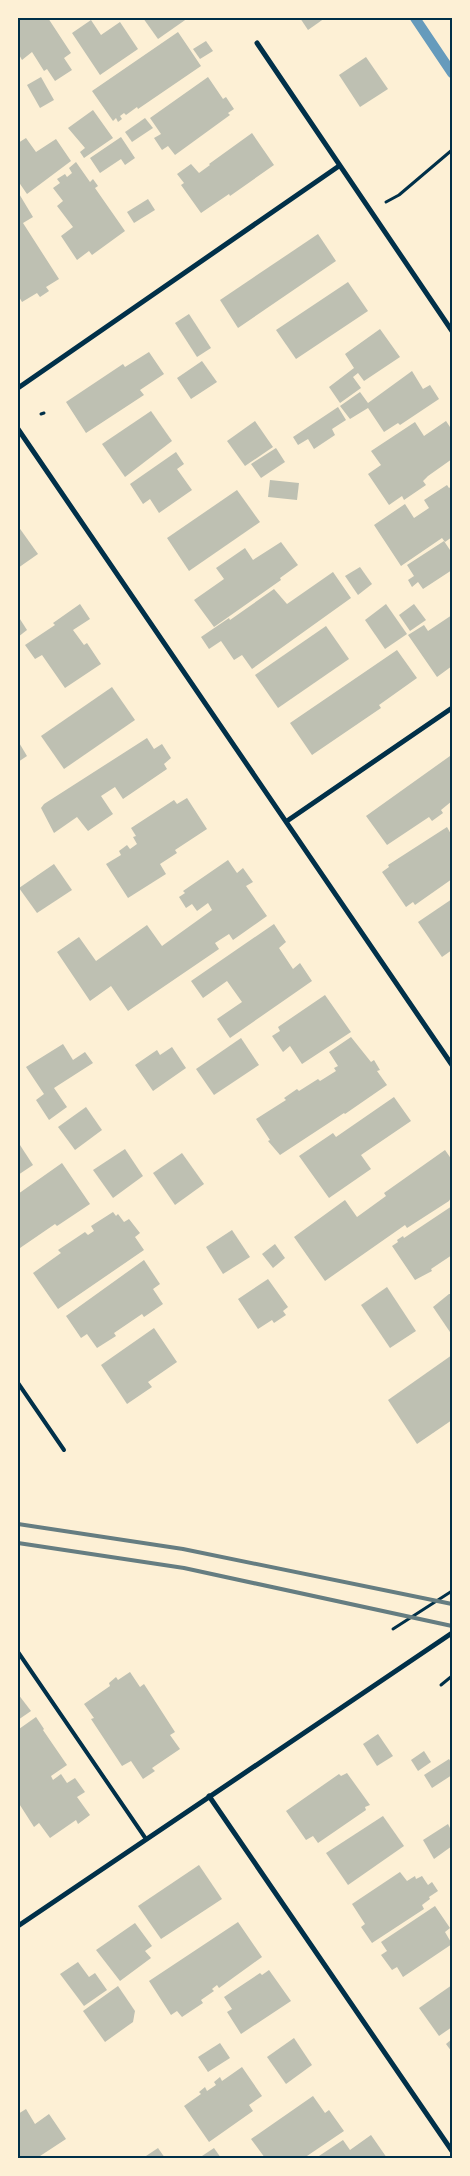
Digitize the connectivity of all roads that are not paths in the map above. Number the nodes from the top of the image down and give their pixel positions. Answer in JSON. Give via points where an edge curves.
{"nodes":[{"id":1,"x":257,"y":43,"type":"dead end"},
{"id":2,"x":339,"y":166,"type":"junction"},
{"id":3,"x":452,"y":331,"type":"edge"},
{"id":4,"x":18,"y":388,"type":"edge"},
{"id":5,"x":18,"y":430,"type":"edge"},
{"id":6,"x":452,"y":708,"type":"edge"},
{"id":7,"x":287,"y":821,"type":"junction"},
{"id":8,"x":452,"y":1065,"type":"edge"},
{"id":9,"x":18,"y":1383,"type":"edge"},
{"id":10,"x":64,"y":1450,"type":"dead end"},
{"id":11,"x":452,"y":1633,"type":"edge"},
{"id":12,"x":18,"y":1652,"type":"edge"},
{"id":13,"x":209,"y":1796,"type":"junction"},
{"id":14,"x":146,"y":1839,"type":"junction"},
{"id":15,"x":18,"y":1926,"type":"edge"},
{"id":16,"x":452,"y":2151,"type":"edge"}],
"edges":[{"from":1,"to":2,"type":"street"},
{"from":2,"to":3,"type":"street"},
{"from":2,"to":4,"type":"street"},
{"from":5,"to":7,"type":"street"},
{"from":6,"to":7,"type":"street"},
{"from":7,"to":8,"type":"street"},
{"from":9,"to":10,"type":"lane"},
{"from":11,"to":13,"type":"street"},
{"from":12,"to":14,"type":"lane"},
{"from":13,"to":14,"type":"street"},
{"from":13,"to":16,"type":"street"},
{"from":14,"to":15,"type":"street"}]}
